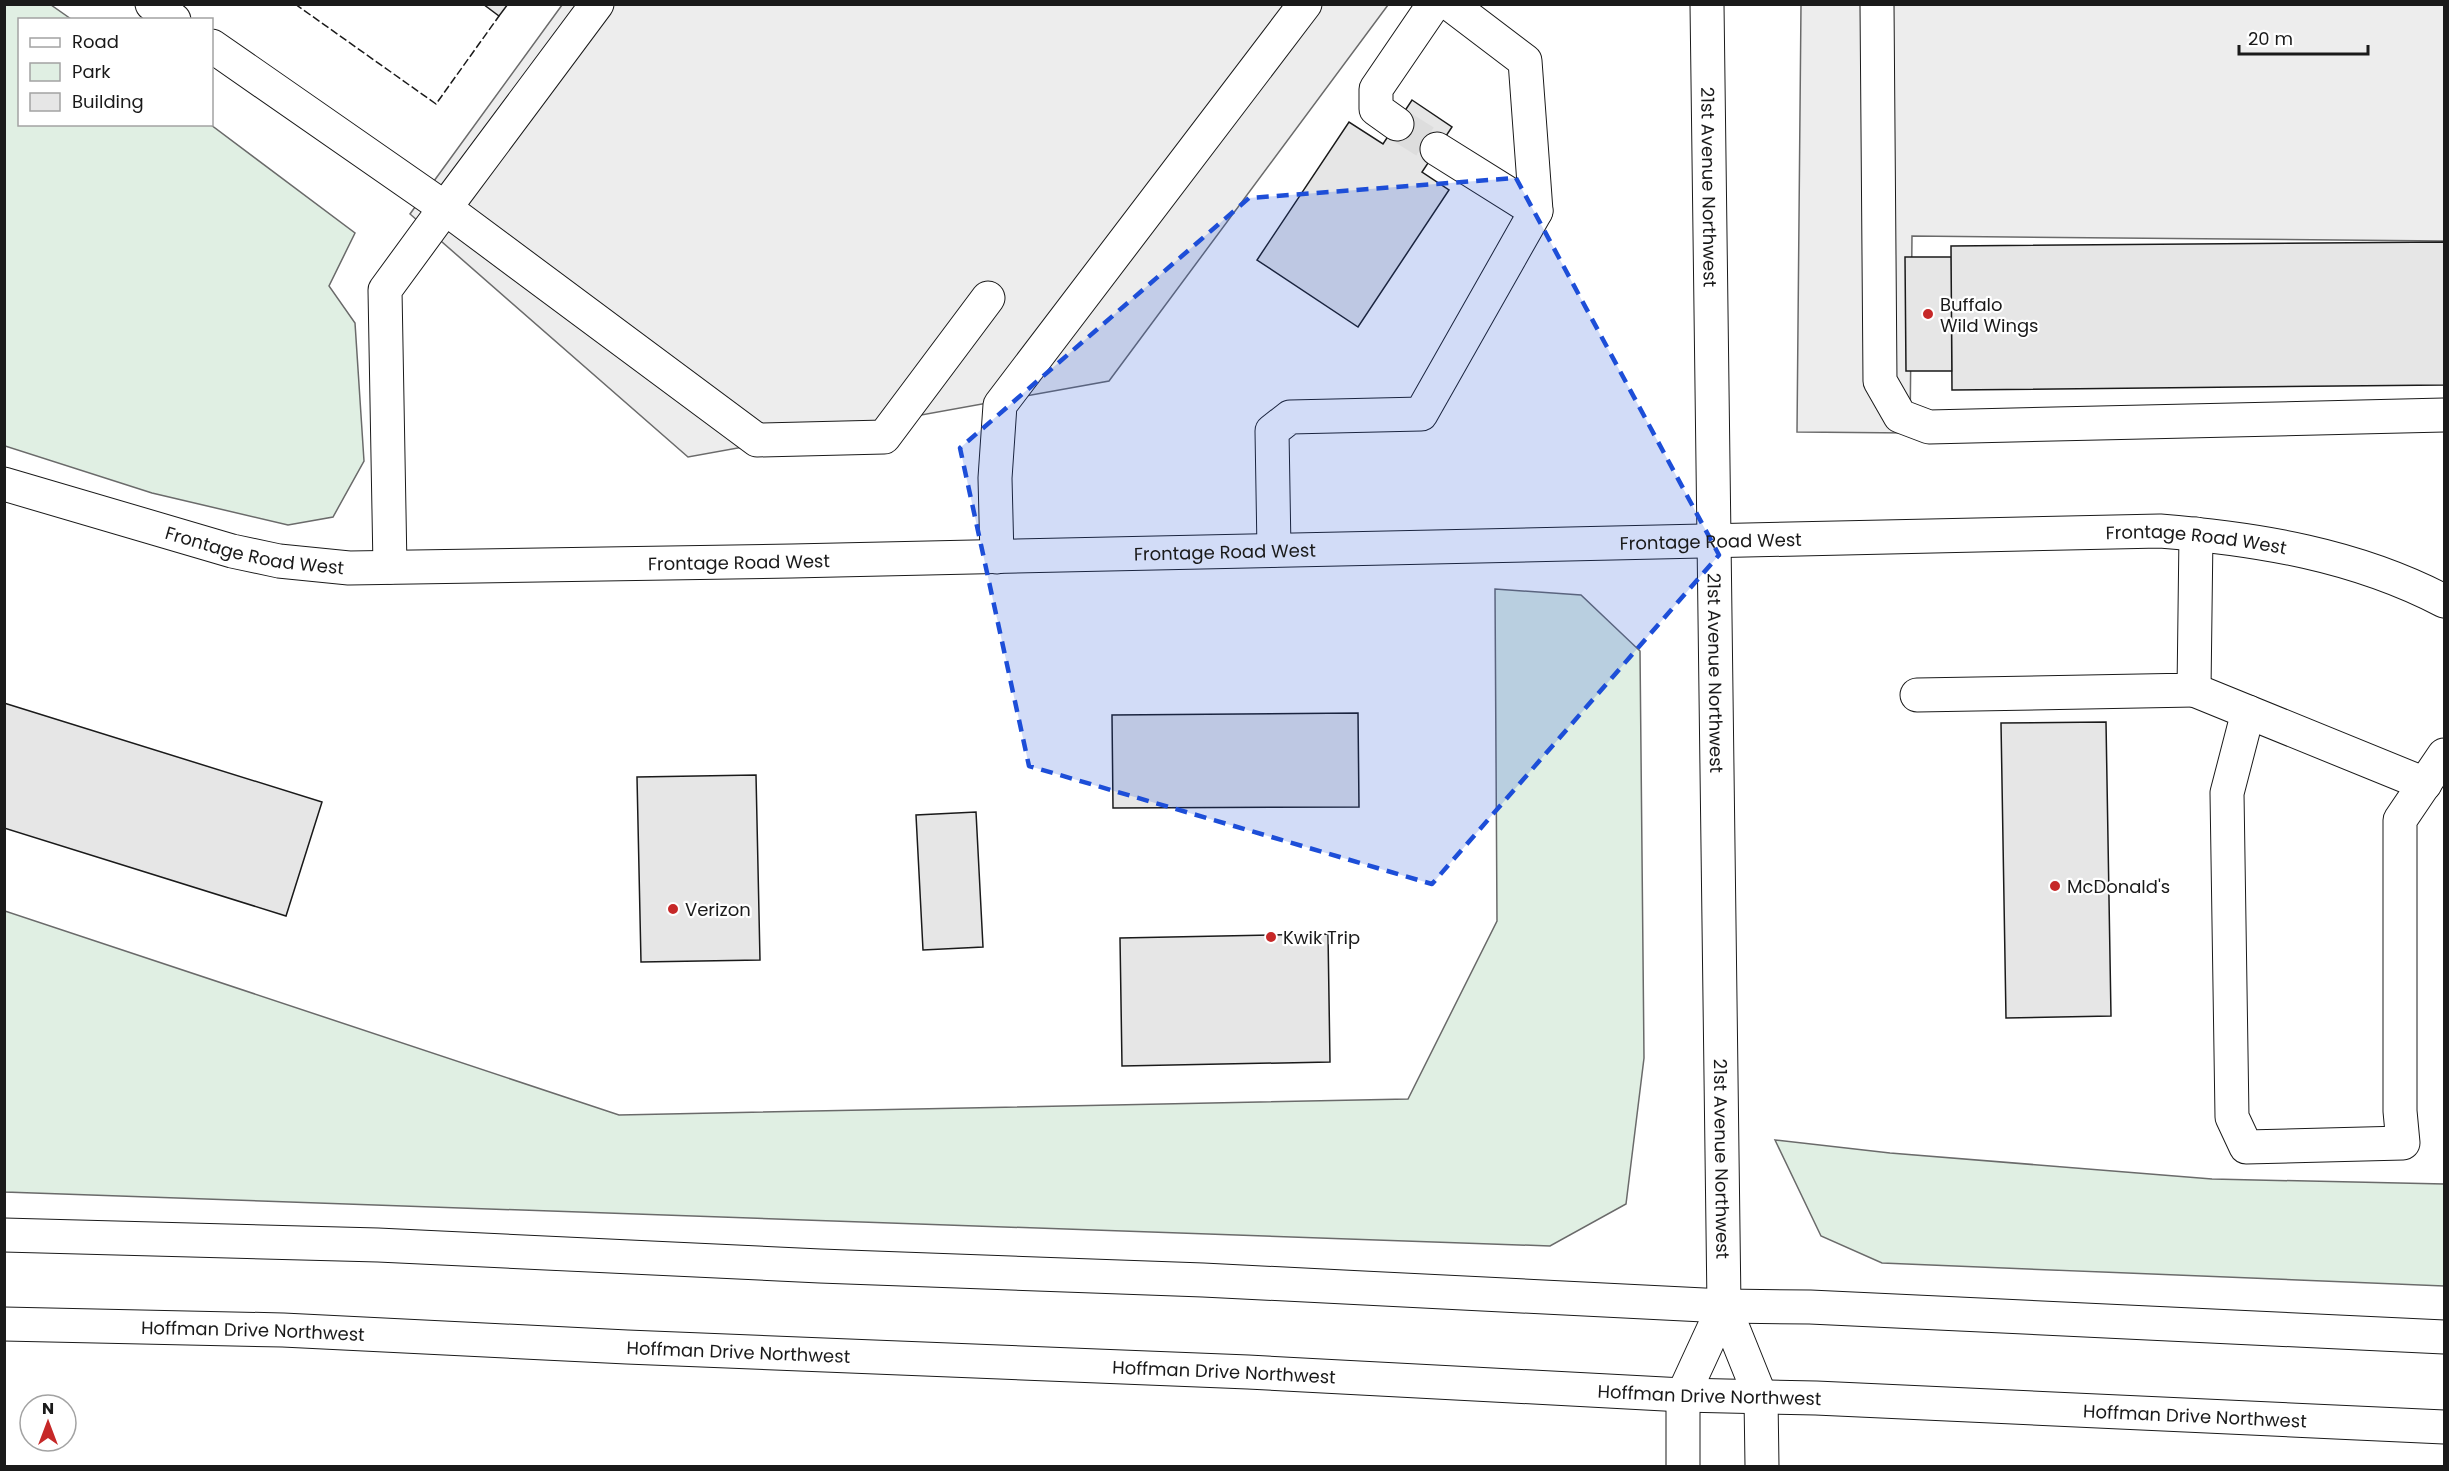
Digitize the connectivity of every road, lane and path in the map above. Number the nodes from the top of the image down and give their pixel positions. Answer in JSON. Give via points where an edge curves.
{"nodes":[{"id":1,"x":152,"y":4,"type":"edge"},
{"id":2,"x":597,"y":4,"type":"edge"},
{"id":3,"x":1305,"y":4,"type":"edge"},
{"id":4,"x":1434,"y":4,"type":"edge"},
{"id":5,"x":1450,"y":4,"type":"edge"},
{"id":6,"x":1707,"y":4,"type":"edge"},
{"id":7,"x":1877,"y":4,"type":"edge"},
{"id":8,"x":171,"y":18,"type":"edge"},
{"id":9,"x":213,"y":47,"type":"edge"},
{"id":10,"x":1396,"y":124,"type":"tunnel mouth"},
{"id":11,"x":1437,"y":149,"type":"tunnel mouth"},
{"id":12,"x":446,"y":208,"type":"junction"},
{"id":13,"x":1536,"y":211,"type":"junction"},
{"id":14,"x":988,"y":298,"type":"dead end"},
{"id":15,"x":2445,"y":415,"type":"edge"},
{"id":16,"x":4,"y":483,"type":"edge"},
{"id":17,"x":2196,"y":534,"type":"junction"},
{"id":18,"x":1713,"y":540,"type":"junction"},
{"id":19,"x":1274,"y":550,"type":"junction"},
{"id":20,"x":997,"y":557,"type":"junction"},
{"id":21,"x":390,"y":567,"type":"junction"},
{"id":22,"x":2445,"y":601,"type":"edge"},
{"id":23,"x":2194,"y":690,"type":"junction"},
{"id":24,"x":1917,"y":694,"type":"dead end"},
{"id":25,"x":2248,"y":712,"type":"junction"},
{"id":26,"x":2445,"y":755,"type":"edge"},
{"id":27,"x":2425,"y":784,"type":"junction"},
{"id":28,"x":4,"y":1235,"type":"edge"},
{"id":29,"x":1724,"y":1306,"type":"junction"},
{"id":30,"x":4,"y":1324,"type":"edge"},
{"id":31,"x":2445,"y":1337,"type":"edge"},
{"id":32,"x":1683,"y":1395,"type":"junction"},
{"id":33,"x":1761,"y":1398,"type":"junction"},
{"id":34,"x":2445,"y":1427,"type":"edge"},
{"id":35,"x":1683,"y":1467,"type":"edge"},
{"id":36,"x":1762,"y":1467,"type":"edge"}],
"edges":[{"from":1,"to":8,"type":"main road"},
{"from":2,"to":12,"type":"main road"},
{"from":3,"to":20,"type":"main road","via":[[1000,405],[995,478]]},
{"from":4,"to":10,"type":"main road","via":[[1376,88],[1376,109]]},
{"from":5,"to":13,"type":"main road","via":[[1525,60]]},
{"from":6,"to":18,"type":"main road","name":"21st Avenue Northwest"},
{"from":7,"to":15,"type":"main road","via":[[1880,381],[1900,416],[1929,427]]},
{"from":9,"to":12,"type":"main road"},
{"from":11,"to":13,"type":"main road"},
{"from":12,"to":14,"type":"main road","via":[[758,440],[884,438]]},
{"from":12,"to":21,"type":"main road","via":[[385,290]]},
{"from":13,"to":19,"type":"main road","via":[[1421,414],[1290,417],[1272,431]]},
{"from":16,"to":21,"type":"main road","name":"Frontage Road West","via":[[232,551],[309,565]]},
{"from":17,"to":18,"type":"main road","name":"Frontage Road West","via":[[2160,531]]},
{"from":17,"to":22,"type":"main road","name":"Frontage Road West","via":[[2272,543],[2332,558]]},
{"from":17,"to":23,"type":"main road"},
{"from":18,"to":19,"type":"main road","name":"Frontage Road West"},
{"from":18,"to":29,"type":"main road","name":"21st Avenue Northwest"},
{"from":19,"to":20,"type":"main road","name":"Frontage Road West"},
{"from":20,"to":21,"type":"main road","name":"Frontage Road West"},
{"from":23,"to":24,"type":"main road"},
{"from":23,"to":25,"type":"main road"},
{"from":25,"to":27,"type":"main road"},
{"from":25,"to":27,"type":"main road","via":[[2227,793],[2232,1118],[2246,1147],[2403,1143],[2400,820]]},
{"from":26,"to":27,"type":"main road"},
{"from":28,"to":29,"type":"main road","via":[[378,1245]]},
{"from":29,"to":31,"type":"main road"},
{"from":29,"to":32,"type":"main road","name":"21st Avenue Northwest"},
{"from":29,"to":33,"type":"main road","name":"21st Avenue Northwest"},
{"from":30,"to":32,"type":"main road","name":"Hoffman Drive Northwest","via":[[284,1330]]},
{"from":32,"to":33,"type":"main road","name":"Hoffman Drive Northwest"},
{"from":32,"to":35,"type":"main road","name":"21st Avenue Northwest"},
{"from":33,"to":34,"type":"main road","name":"Hoffman Drive Northwest"},
{"from":33,"to":36,"type":"main road","name":"21st Avenue Northwest"}]}
